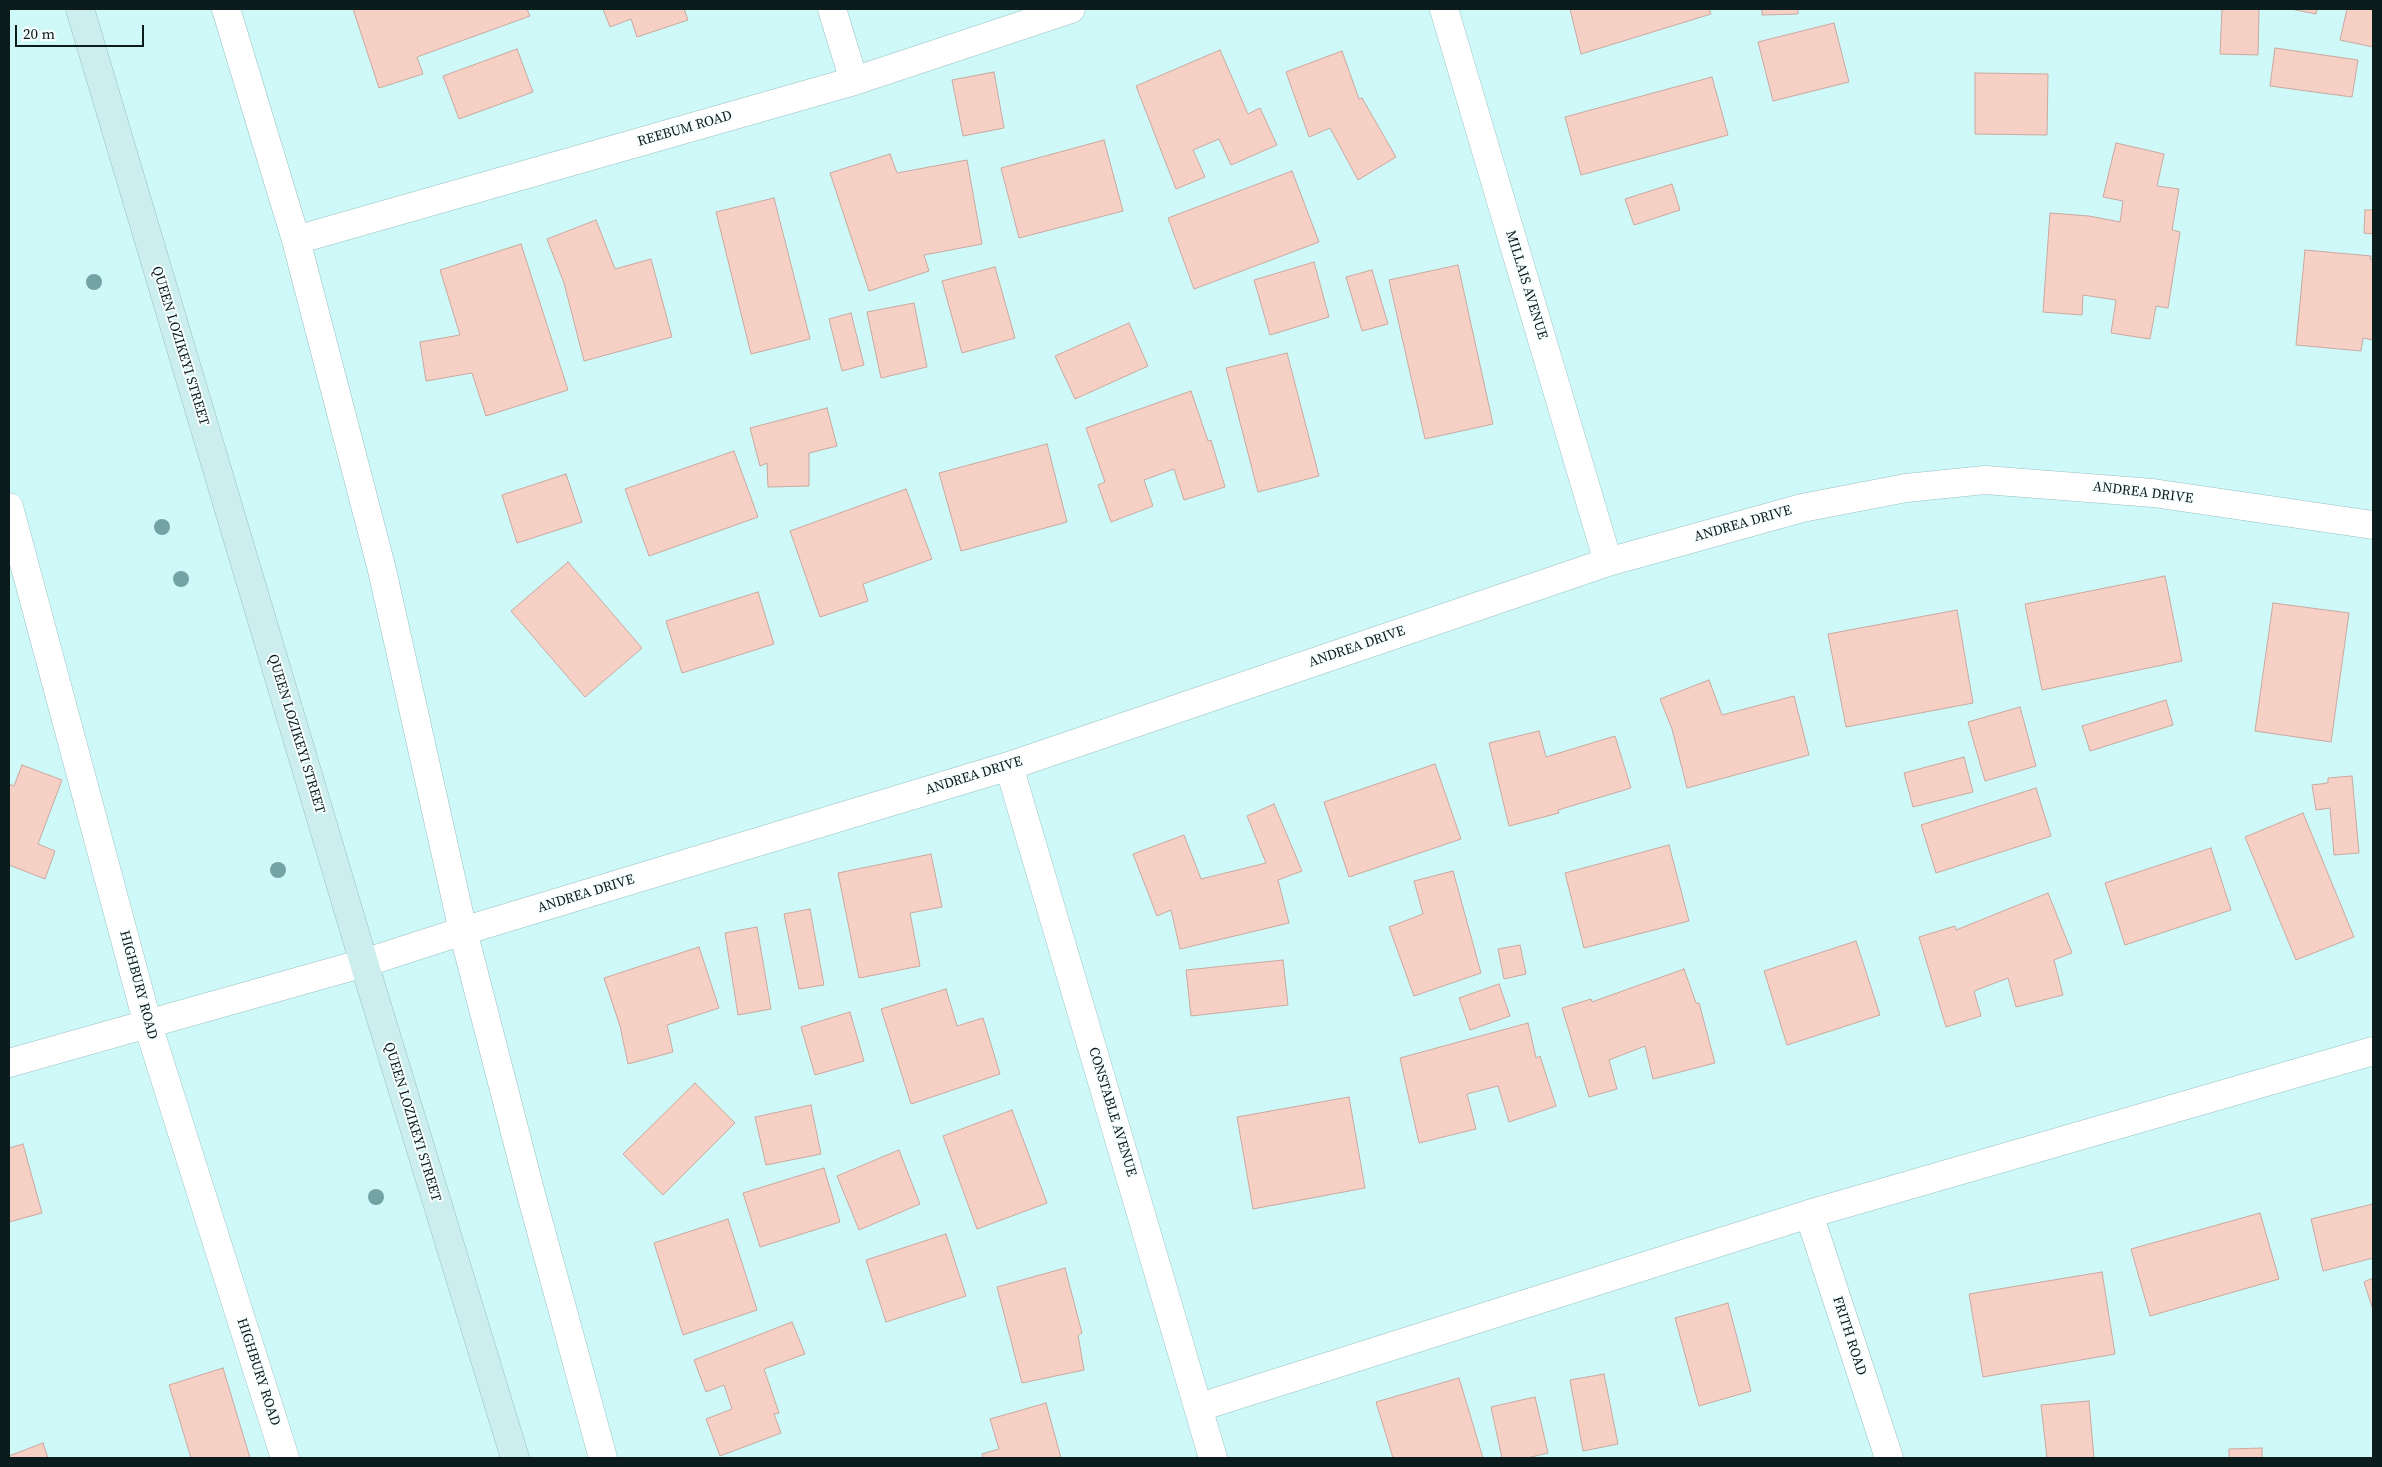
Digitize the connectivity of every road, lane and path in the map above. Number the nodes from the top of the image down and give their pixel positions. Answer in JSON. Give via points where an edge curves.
{"nodes":[{"id":1,"x":80,"y":9,"type":"edge"},
{"id":2,"x":226,"y":9,"type":"edge"},
{"id":3,"x":832,"y":9,"type":"edge"},
{"id":4,"x":1071,"y":9,"type":"edge"},
{"id":5,"x":1444,"y":9,"type":"edge"},
{"id":6,"x":854,"y":81,"type":"junction"},
{"id":7,"x":296,"y":240,"type":"junction"},
{"id":8,"x":9,"y":506,"type":"edge"},
{"id":9,"x":2373,"y":525,"type":"edge"},
{"id":10,"x":1608,"y":562,"type":"junction"},
{"id":11,"x":1009,"y":766,"type":"junction"},
{"id":12,"x":463,"y":931,"type":"junction"},
{"id":13,"x":364,"y":963,"type":"junction"},
{"id":14,"x":148,"y":1025,"type":"junction"},
{"id":15,"x":2373,"y":1050,"type":"edge"},
{"id":16,"x":9,"y":1063,"type":"edge"},
{"id":17,"x":1809,"y":1214,"type":"junction"},
{"id":18,"x":1200,"y":1407,"type":"junction"},
{"id":19,"x":285,"y":1458,"type":"edge"},
{"id":20,"x":514,"y":1458,"type":"edge"},
{"id":21,"x":603,"y":1458,"type":"edge"},
{"id":22,"x":1213,"y":1458,"type":"edge"},
{"id":23,"x":1888,"y":1458,"type":"edge"}],
"edges":[{"from":1,"to":13,"type":"main road","name":"QUEEN LOZIKEYI STREET"},
{"from":2,"to":7,"type":"street"},
{"from":3,"to":6,"type":"street"},
{"from":4,"to":6,"type":"street","name":"REEBUM ROAD"},
{"from":5,"to":10,"type":"street","name":"MILLAIS AVENUE"},
{"from":6,"to":7,"type":"street","name":"REEBUM ROAD"},
{"from":7,"to":12,"type":"street","via":[[382,570]]},
{"from":8,"to":14,"type":"street","name":"HIGHBURY ROAD"},
{"from":9,"to":10,"type":"street","name":"ANDREA DRIVE","via":[[2153,493],[1985,480],[1906,488],[1802,508]]},
{"from":10,"to":11,"type":"street","name":"ANDREA DRIVE"},
{"from":11,"to":12,"type":"street","name":"ANDREA DRIVE"},
{"from":11,"to":18,"type":"street","name":"CONSTABLE AVENUE"},
{"from":12,"to":13,"type":"street","name":"ANDREA DRIVE"},
{"from":12,"to":21,"type":"street"},
{"from":13,"to":14,"type":"street","name":"ANDREA DRIVE"},
{"from":13,"to":20,"type":"main road","name":"QUEEN LOZIKEYI STREET"},
{"from":14,"to":16,"type":"street","name":"ANDREA DRIVE"},
{"from":14,"to":19,"type":"street","name":"HIGHBURY ROAD"},
{"from":15,"to":17,"type":"street"},
{"from":17,"to":18,"type":"street"},
{"from":17,"to":23,"type":"street","name":"FRITH ROAD"},
{"from":18,"to":22,"type":"street","name":"CONSTABLE AVENUE"}]}
